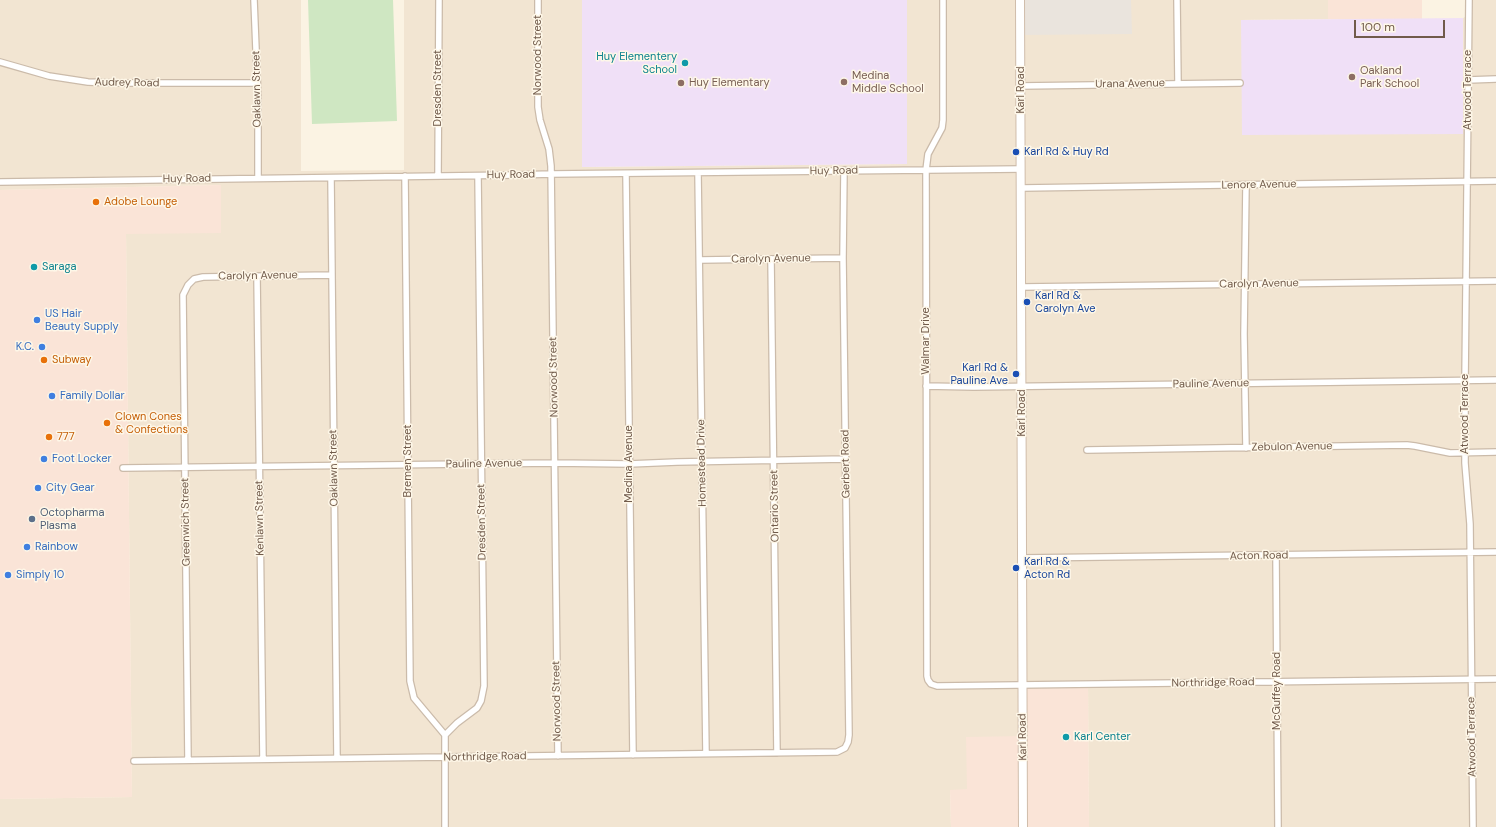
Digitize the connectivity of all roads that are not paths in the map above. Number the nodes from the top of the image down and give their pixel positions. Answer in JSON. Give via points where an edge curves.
{"nodes":[{"id":1,"x":254,"y":0,"type":"edge"},
{"id":2,"x":438,"y":0,"type":"edge"},
{"id":3,"x":538,"y":0,"type":"edge"},
{"id":4,"x":943,"y":0,"type":"edge"},
{"id":5,"x":1020,"y":0,"type":"edge"},
{"id":6,"x":1177,"y":0,"type":"edge"},
{"id":7,"x":1469,"y":0,"type":"edge"},
{"id":8,"x":0,"y":62,"type":"edge"},
{"id":9,"x":1496,"y":79,"type":"edge"},
{"id":10,"x":1468,"y":80,"type":"junction"},
{"id":11,"x":257,"y":83,"type":"junction"},
{"id":12,"x":1240,"y":83,"type":"dead end"},
{"id":13,"x":1178,"y":84,"type":"junction"},
{"id":14,"x":1020,"y":86,"type":"junction"},
{"id":15,"x":1021,"y":169,"type":"junction"},
{"id":16,"x":844,"y":170,"type":"junction"},
{"id":17,"x":926,"y":170,"type":"junction"},
{"id":18,"x":698,"y":173,"type":"junction"},
{"id":19,"x":551,"y":174,"type":"junction"},
{"id":20,"x":626,"y":174,"type":"junction"},
{"id":21,"x":405,"y":176,"type":"junction"},
{"id":22,"x":438,"y":176,"type":"junction"},
{"id":23,"x":478,"y":176,"type":"junction"},
{"id":24,"x":258,"y":178,"type":"junction"},
{"id":25,"x":331,"y":178,"type":"junction"},
{"id":26,"x":1496,"y":181,"type":"edge"},
{"id":27,"x":0,"y":182,"type":"edge"},
{"id":28,"x":1468,"y":182,"type":"junction"},
{"id":29,"x":1246,"y":185,"type":"junction"},
{"id":30,"x":1022,"y":188,"type":"junction"},
{"id":31,"x":843,"y":258,"type":"junction"},
{"id":32,"x":771,"y":259,"type":"junction"},
{"id":33,"x":700,"y":260,"type":"junction"},
{"id":34,"x":331,"y":275,"type":"junction"},
{"id":35,"x":257,"y":276,"type":"junction"},
{"id":36,"x":1466,"y":281,"type":"junction"},
{"id":37,"x":1496,"y":281,"type":"edge"},
{"id":38,"x":1245,"y":284,"type":"junction"},
{"id":39,"x":188,"y":285,"type":"joint"},
{"id":40,"x":1022,"y":287,"type":"junction"},
{"id":41,"x":1496,"y":380,"type":"edge"},
{"id":42,"x":1465,"y":381,"type":"junction"},
{"id":43,"x":1244,"y":384,"type":"junction"},
{"id":44,"x":926,"y":386,"type":"junction"},
{"id":45,"x":1022,"y":386,"type":"junction"},
{"id":46,"x":1246,"y":448,"type":"junction"},
{"id":47,"x":1087,"y":450,"type":"dead end"},
{"id":48,"x":1496,"y":452,"type":"edge"},
{"id":49,"x":1465,"y":453,"type":"junction"},
{"id":50,"x":846,"y":459,"type":"junction"},
{"id":51,"x":774,"y":460,"type":"junction"},
{"id":52,"x":702,"y":462,"type":"junction"},
{"id":53,"x":555,"y":463,"type":"junction"},
{"id":54,"x":481,"y":464,"type":"junction"},
{"id":55,"x":629,"y":464,"type":"junction"},
{"id":56,"x":408,"y":465,"type":"junction"},
{"id":57,"x":334,"y":466,"type":"junction"},
{"id":58,"x":260,"y":467,"type":"junction"},
{"id":59,"x":123,"y":468,"type":"dead end"},
{"id":60,"x":185,"y":468,"type":"junction"},
{"id":61,"x":1470,"y":552,"type":"junction"},
{"id":62,"x":1496,"y":552,"type":"edge"},
{"id":63,"x":1276,"y":555,"type":"junction"},
{"id":64,"x":1022,"y":558,"type":"junction"},
{"id":65,"x":1471,"y":679,"type":"junction"},
{"id":66,"x":1496,"y":679,"type":"edge"},
{"id":67,"x":1277,"y":682,"type":"junction"},
{"id":68,"x":931,"y":684,"type":"joint"},
{"id":69,"x":1022,"y":685,"type":"junction"},
{"id":70,"x":445,"y":734,"type":"junction"},
{"id":71,"x":837,"y":752,"type":"joint"},
{"id":72,"x":706,"y":753,"type":"junction"},
{"id":73,"x":777,"y":753,"type":"junction"},
{"id":74,"x":633,"y":755,"type":"junction"},
{"id":75,"x":558,"y":756,"type":"junction"},
{"id":76,"x":445,"y":757,"type":"junction"},
{"id":77,"x":337,"y":758,"type":"junction"},
{"id":78,"x":188,"y":760,"type":"junction"},
{"id":79,"x":263,"y":760,"type":"junction"},
{"id":80,"x":134,"y":761,"type":"dead end"},
{"id":81,"x":445,"y":827,"type":"edge"},
{"id":82,"x":1023,"y":827,"type":"edge"},
{"id":83,"x":1278,"y":827,"type":"edge"},
{"id":84,"x":1473,"y":827,"type":"edge"}],
"edges":[{"from":1,"to":11,"type":"street","name":"Oaklawn Street"},
{"from":2,"to":22,"type":"street","name":"Dresden Street"},
{"from":3,"to":19,"type":"street","name":"Norwood Street","via":[[538,107],[550,156]]},
{"from":4,"to":17,"type":"street","name":"Walmar Drive","via":[[943,120],[942,128],[928,154]]},
{"from":5,"to":14,"type":"main road","name":"Karl Road"},
{"from":6,"to":13,"type":"street"},
{"from":7,"to":10,"type":"street","name":"Atwood Terrace"},
{"from":8,"to":11,"type":"street","name":"Audrey Road","via":[[49,76],[88,82]]},
{"from":9,"to":10,"type":"street"},
{"from":10,"to":28,"type":"street","name":"Atwood Terrace"},
{"from":11,"to":24,"type":"street","name":"Oaklawn Street"},
{"from":12,"to":13,"type":"street","name":"Urana Avenue"},
{"from":13,"to":14,"type":"street","name":"Urana Avenue"},
{"from":14,"to":15,"type":"main road","name":"Karl Road"},
{"from":15,"to":17,"type":"street","name":"Huy Road"},
{"from":15,"to":30,"type":"main road","name":"Karl Road"},
{"from":16,"to":17,"type":"street","name":"Huy Road"},
{"from":16,"to":18,"type":"street","name":"Huy Road"},
{"from":16,"to":31,"type":"street","name":"Gerbert Road"},
{"from":17,"to":44,"type":"street","name":"Walmar Drive"},
{"from":18,"to":20,"type":"street","name":"Huy Road"},
{"from":18,"to":33,"type":"street","name":"Homestead Drive"},
{"from":19,"to":20,"type":"street","name":"Huy Road"},
{"from":19,"to":23,"type":"street","name":"Huy Road"},
{"from":19,"to":53,"type":"street","name":"Norwood Street"},
{"from":20,"to":55,"type":"street","name":"Medina Avenue"},
{"from":21,"to":22,"type":"street","name":"Huy Road"},
{"from":21,"to":25,"type":"street","name":"Huy Road"},
{"from":21,"to":56,"type":"street","name":"Bremen Street"},
{"from":22,"to":23,"type":"street","name":"Huy Road"},
{"from":23,"to":54,"type":"street","name":"Dresden Street"},
{"from":24,"to":25,"type":"street","name":"Huy Road"},
{"from":24,"to":27,"type":"street","name":"Huy Road"},
{"from":25,"to":34,"type":"street","name":"Oaklawn Street"},
{"from":26,"to":28,"type":"street","name":"Lenore Avenue"},
{"from":28,"to":29,"type":"street","name":"Lenore Avenue"},
{"from":28,"to":36,"type":"street","name":"Atwood Terrace"},
{"from":29,"to":30,"type":"street","name":"Lenore Avenue"},
{"from":29,"to":38,"type":"street"},
{"from":30,"to":40,"type":"main road","name":"Karl Road"},
{"from":31,"to":32,"type":"street","name":"Carolyn Avenue"},
{"from":31,"to":50,"type":"street","name":"Gerbert Road"},
{"from":32,"to":33,"type":"street","name":"Carolyn Avenue"},
{"from":32,"to":51,"type":"street","name":"Ontario Street"},
{"from":33,"to":52,"type":"street","name":"Homestead Drive"},
{"from":34,"to":35,"type":"street","name":"Carolyn Avenue"},
{"from":34,"to":57,"type":"street","name":"Oaklawn Street"},
{"from":35,"to":39,"type":"street","name":"Carolyn Avenue","via":[[203,277],[194,279]]},
{"from":35,"to":58,"type":"street","name":"Kenlawn Street"},
{"from":36,"to":37,"type":"street","name":"Carolyn Avenue"},
{"from":36,"to":38,"type":"street","name":"Carolyn Avenue"},
{"from":36,"to":42,"type":"street","name":"Atwood Terrace"},
{"from":38,"to":40,"type":"street","name":"Carolyn Avenue"},
{"from":38,"to":43,"type":"street"},
{"from":39,"to":60,"type":"street","name":"Greenwich Street","via":[[183,295]]},
{"from":40,"to":45,"type":"main road","name":"Karl Road"},
{"from":41,"to":42,"type":"street","name":"Pauline Avenue"},
{"from":42,"to":43,"type":"street","name":"Pauline Avenue"},
{"from":42,"to":49,"type":"street","name":"Atwood Terrace"},
{"from":43,"to":45,"type":"street","name":"Pauline Avenue"},
{"from":43,"to":46,"type":"street"},
{"from":44,"to":45,"type":"street","name":"Pauline Avenue"},
{"from":44,"to":68,"type":"street","name":"Walmar Drive","via":[[926,676]]},
{"from":45,"to":64,"type":"main road","name":"Karl Road"},
{"from":46,"to":47,"type":"street","name":"Zebulon Avenue"},
{"from":46,"to":49,"type":"street","name":"Zebulon Avenue","via":[[1407,445],[1442,452]]},
{"from":48,"to":49,"type":"street","name":"Zebulon Avenue"},
{"from":49,"to":61,"type":"street","name":"Atwood Terrace"},
{"from":50,"to":51,"type":"street","name":"Pauline Avenue"},
{"from":50,"to":71,"type":"street","name":"Gerbert Road","via":[[849,735],[845,748]]},
{"from":51,"to":52,"type":"street","name":"Pauline Avenue"},
{"from":51,"to":73,"type":"street","name":"Ontario Street"},
{"from":52,"to":55,"type":"street","name":"Pauline Avenue"},
{"from":52,"to":72,"type":"street","name":"Homestead Drive"},
{"from":53,"to":54,"type":"street","name":"Pauline Avenue"},
{"from":53,"to":55,"type":"street","name":"Pauline Avenue"},
{"from":53,"to":75,"type":"street","name":"Norwood Street"},
{"from":54,"to":56,"type":"street","name":"Pauline Avenue"},
{"from":54,"to":70,"type":"street","name":"Dresden Street","via":[[483,694],[477,708]]},
{"from":55,"to":74,"type":"street","name":"Medina Avenue"},
{"from":56,"to":57,"type":"street","name":"Pauline Avenue"},
{"from":56,"to":70,"type":"street","name":"Bremen Street","via":[[410,681],[414,698]]},
{"from":57,"to":58,"type":"street","name":"Pauline Avenue"},
{"from":57,"to":77,"type":"street","name":"Oaklawn Street"},
{"from":58,"to":60,"type":"street","name":"Pauline Avenue"},
{"from":58,"to":79,"type":"street","name":"Kenlawn Street"},
{"from":59,"to":60,"type":"street","name":"Pauline Avenue"},
{"from":60,"to":78,"type":"street","name":"Greenwich Street"},
{"from":61,"to":62,"type":"street","name":"Acton Road"},
{"from":61,"to":63,"type":"street","name":"Acton Road"},
{"from":61,"to":65,"type":"street","name":"Atwood Terrace"},
{"from":63,"to":64,"type":"street","name":"Acton Road"},
{"from":63,"to":67,"type":"street","name":"McGuffey Road"},
{"from":64,"to":69,"type":"main road","name":"Karl Road"},
{"from":65,"to":66,"type":"street","name":"Northridge Road"},
{"from":65,"to":67,"type":"street","name":"Northridge Road"},
{"from":65,"to":84,"type":"street","name":"Atwood Terrace"},
{"from":67,"to":69,"type":"street","name":"Northridge Road"},
{"from":67,"to":83,"type":"street","name":"McGuffey Road"},
{"from":68,"to":69,"type":"street","name":"Northridge Road"},
{"from":69,"to":82,"type":"main road","name":"Karl Road"},
{"from":70,"to":76,"type":"street"},
{"from":71,"to":73,"type":"street","name":"Northridge Road"},
{"from":72,"to":73,"type":"street","name":"Northridge Road"},
{"from":72,"to":74,"type":"street","name":"Northridge Road"},
{"from":74,"to":75,"type":"street","name":"Northridge Road"},
{"from":75,"to":76,"type":"street","name":"Northridge Road"},
{"from":76,"to":77,"type":"street","name":"Northridge Road"},
{"from":76,"to":81,"type":"street"},
{"from":77,"to":79,"type":"street","name":"Northridge Road"},
{"from":78,"to":79,"type":"street","name":"Northridge Road"},
{"from":78,"to":80,"type":"street","name":"Northridge Road"}]}
